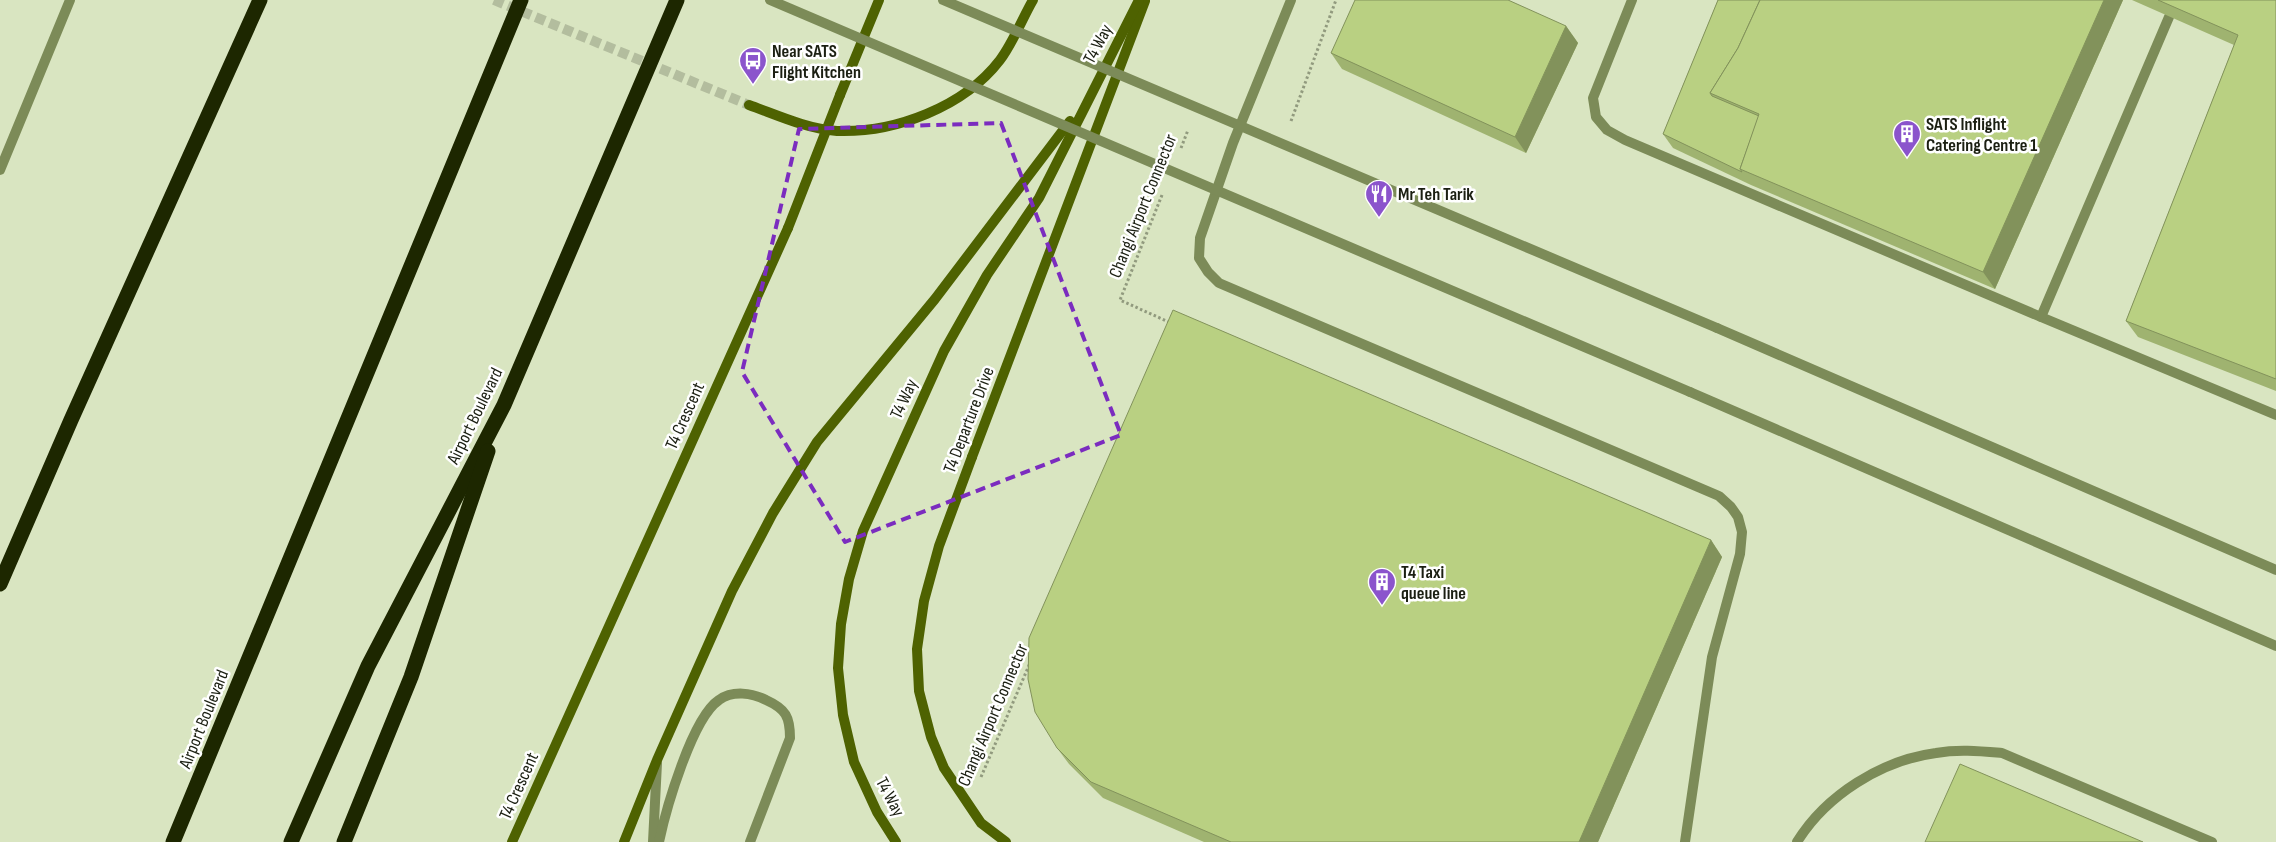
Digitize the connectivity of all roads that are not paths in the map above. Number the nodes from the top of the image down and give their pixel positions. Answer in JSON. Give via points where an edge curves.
{"nodes":[{"id":1,"x":260,"y":0,"type":"edge"},
{"id":2,"x":521,"y":0,"type":"edge"},
{"id":3,"x":677,"y":0,"type":"edge"},
{"id":4,"x":770,"y":0,"type":"edge"},
{"id":5,"x":879,"y":0,"type":"edge"},
{"id":6,"x":944,"y":0,"type":"edge"},
{"id":7,"x":1033,"y":0,"type":"edge"},
{"id":8,"x":1139,"y":0,"type":"edge"},
{"id":9,"x":1145,"y":0,"type":"edge"},
{"id":10,"x":1290,"y":0,"type":"edge"},
{"id":11,"x":1632,"y":0,"type":"edge"},
{"id":12,"x":69,"y":1,"type":"edge"},
{"id":13,"x":2169,"y":17,"type":"edge"},
{"id":14,"x":1090,"y":94,"type":"junction"},
{"id":15,"x":749,"y":105,"type":"tunnel mouth"},
{"id":16,"x":0,"y":170,"type":"edge"},
{"id":17,"x":2041,"y":317,"type":"junction"},
{"id":18,"x":504,"y":405,"type":"junction"},
{"id":19,"x":2276,"y":415,"type":"edge"},
{"id":20,"x":2276,"y":570,"type":"edge"},
{"id":21,"x":0,"y":584,"type":"edge"},
{"id":22,"x":2276,"y":646,"type":"edge"},
{"id":23,"x":657,"y":760,"type":"junction"},
{"id":24,"x":173,"y":842,"type":"edge"},
{"id":25,"x":291,"y":842,"type":"edge"},
{"id":26,"x":344,"y":842,"type":"edge"},
{"id":27,"x":512,"y":842,"type":"edge"},
{"id":28,"x":624,"y":842,"type":"edge"},
{"id":29,"x":653,"y":842,"type":"edge"},
{"id":30,"x":659,"y":842,"type":"edge"},
{"id":31,"x":750,"y":842,"type":"edge"},
{"id":32,"x":896,"y":842,"type":"edge"},
{"id":33,"x":1006,"y":842,"type":"edge"},
{"id":34,"x":1685,"y":842,"type":"edge"},
{"id":35,"x":1797,"y":842,"type":"edge"},
{"id":36,"x":2212,"y":842,"type":"edge"}],
"edges":[{"from":1,"to":21,"type":"highway"},
{"from":2,"to":24,"type":"highway","name":"Airport Boulevard"},
{"from":3,"to":18,"type":"highway","name":"Airport Boulevard"},
{"from":4,"to":22,"type":"lane","bridge":true},
{"from":5,"to":27,"type":"main road","name":"T4 Crescent","bridge":true,"via":[[788,228]]},
{"from":6,"to":20,"type":"lane","bridge":true,"via":[[1717,328]]},
{"from":7,"to":15,"type":"main road","via":[[1000,60],[974,88],[914,119],[874,129],[836,131],[800,123]]},
{"from":8,"to":14,"type":"main road","name":"T4 Way"},
{"from":9,"to":33,"type":"main road","name":"T4 Departure Drive","bridge":true,"via":[[938,546],[916,649],[919,691],[931,737],[944,768],[981,823]]},
{"from":10,"to":34,"type":"lane","via":[[1233,143],[1200,238],[1199,258],[1219,283],[1719,496],[1731,507],[1742,532],[1740,554],[1712,657]]},
{"from":11,"to":17,"type":"lane","via":[[1593,98],[1596,117],[1607,130]]},
{"from":12,"to":16,"type":"lane"},
{"from":13,"to":17,"type":"lane"},
{"from":14,"to":23,"type":"main road","via":[[935,299],[817,442],[773,513],[732,591]]},
{"from":14,"to":32,"type":"main road","name":"T4 Way","via":[[1039,198],[987,275],[944,351],[863,530],[849,580],[838,668],[843,715],[854,762],[877,812]]},
{"from":17,"to":19,"type":"lane"},
{"from":18,"to":25,"type":"highway","name":"Airport Boulevard","via":[[368,666]]},
{"from":18,"to":26,"type":"highway","via":[[411,677]]},
{"from":23,"to":28,"type":"main road"},
{"from":23,"to":29,"type":"lane"},
{"from":30,"to":31,"type":"lane","via":[[690,745],[703,718],[718,700],[731,694],[752,694],[781,708],[790,722],[790,738]]},
{"from":35,"to":36,"type":"lane","via":[[1819,814],[1844,791],[1872,774],[1903,760],[1968,750],[2002,753]]}]}
